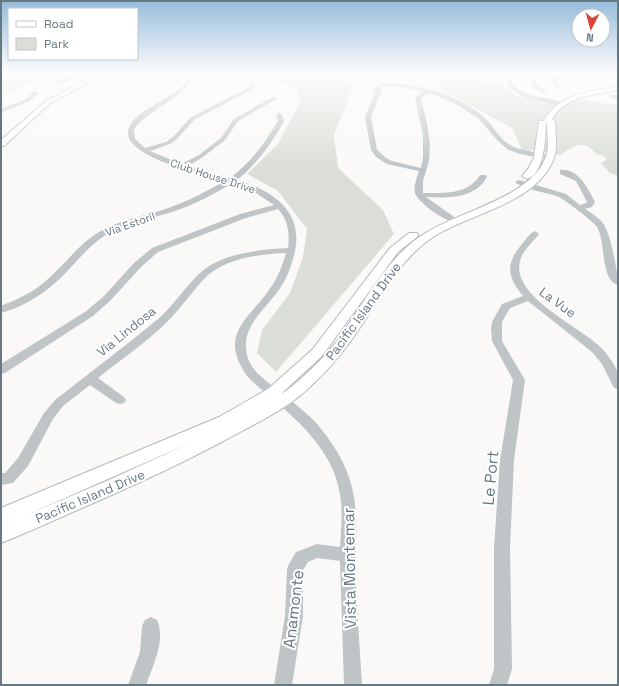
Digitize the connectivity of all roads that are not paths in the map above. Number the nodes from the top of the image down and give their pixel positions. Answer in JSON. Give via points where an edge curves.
{"nodes":[{"id":1,"x":17,"y":105,"type":"edge"},
{"id":2,"x":35,"y":105,"type":"edge"},
{"id":3,"x":44,"y":105,"type":"edge"},
{"id":4,"x":159,"y":105,"type":"edge"},
{"id":5,"x":220,"y":105,"type":"edge"},
{"id":6,"x":263,"y":105,"type":"edge"},
{"id":7,"x":373,"y":105,"type":"edge"},
{"id":8,"x":420,"y":105,"type":"edge"},
{"id":9,"x":460,"y":105,"type":"edge"},
{"id":10,"x":559,"y":105,"type":"edge"},
{"id":11,"x":1,"y":111,"type":"edge"},
{"id":12,"x":280,"y":115,"type":"dead end"},
{"id":13,"x":548,"y":120,"type":"junction"},
{"id":14,"x":1,"y":134,"type":"edge"},
{"id":15,"x":1,"y":144,"type":"edge"},
{"id":16,"x":142,"y":150,"type":"junction"},
{"id":17,"x":539,"y":156,"type":"junction"},
{"id":18,"x":550,"y":158,"type":"junction"},
{"id":19,"x":183,"y":166,"type":"junction"},
{"id":20,"x":423,"y":170,"type":"junction"},
{"id":21,"x":563,"y":172,"type":"dead end"},
{"id":22,"x":484,"y":177,"type":"dead end"},
{"id":23,"x":230,"y":180,"type":"junction"},
{"id":24,"x":521,"y":186,"type":"junction"},
{"id":25,"x":420,"y":195,"type":"junction"},
{"id":26,"x":279,"y":206,"type":"junction"},
{"id":27,"x":578,"y":208,"type":"junction"},
{"id":28,"x":452,"y":219,"type":"junction"},
{"id":29,"x":535,"y":234,"type":"dead end"},
{"id":30,"x":292,"y":250,"type":"junction"},
{"id":31,"x":618,"y":282,"type":"edge"},
{"id":32,"x":528,"y":298,"type":"junction"},
{"id":33,"x":1,"y":310,"type":"edge"},
{"id":34,"x":1,"y":370,"type":"edge"},
{"id":35,"x":89,"y":378,"type":"junction"},
{"id":36,"x":618,"y":386,"type":"edge"},
{"id":37,"x":278,"y":397,"type":"junction"},
{"id":38,"x":120,"y":400,"type":"dead end"},
{"id":39,"x":4,"y":479,"type":"edge"},
{"id":40,"x":9,"y":513,"type":"edge"},
{"id":41,"x":1,"y":526,"type":"edge"},
{"id":42,"x":1,"y":534,"type":"edge"},
{"id":43,"x":348,"y":555,"type":"junction"},
{"id":44,"x":151,"y":626,"type":"dead end"},
{"id":45,"x":137,"y":685,"type":"edge"},
{"id":46,"x":283,"y":685,"type":"edge"},
{"id":47,"x":353,"y":685,"type":"edge"},
{"id":48,"x":498,"y":685,"type":"edge"}],
"edges":[{"from":1,"to":11,"type":"street"},
{"from":2,"to":14,"type":"main road"},
{"from":3,"to":15,"type":"main road"},
{"from":4,"to":16,"type":"street","via":[[132,126],[132,138]]},
{"from":5,"to":16,"type":"street","via":[[192,120],[168,143]]},
{"from":6,"to":19,"type":"street","via":[[236,120],[224,139]]},
{"from":7,"to":20,"type":"street","via":[[368,117],[377,155],[390,162]]},
{"from":8,"to":20,"type":"street","via":[[426,128],[426,158]]},
{"from":9,"to":17,"type":"street","via":[[487,124],[504,144],[523,153]]},
{"from":10,"to":13,"type":"main road","name":"Pacific Island Drive"},
{"from":12,"to":23,"type":"street","name":"Via Estoril","via":[[281,121],[268,144],[242,172]]},
{"from":13,"to":17,"type":"main road","name":"Pacific Island Drive","via":[[542,121]]},
{"from":13,"to":18,"type":"main road","via":[[551,122]]},
{"from":16,"to":19,"type":"street","name":"Club House Drive"},
{"from":17,"to":18,"type":"street"},
{"from":17,"to":24,"type":"main road","name":"Pacific Island Drive"},
{"from":18,"to":24,"type":"main road","name":"Pacific Island Drive","via":[[544,170]]},
{"from":19,"to":23,"type":"street","name":"Club House Drive"},
{"from":20,"to":25,"type":"street","via":[[418,183]]},
{"from":21,"to":27,"type":"street","via":[[579,180],[591,202],[590,205]]},
{"from":22,"to":25,"type":"street","via":[[477,188],[467,192]]},
{"from":23,"to":26,"type":"street","name":"Club House Drive","via":[[261,192]]},
{"from":23,"to":33,"type":"street","name":"Via Estoril","via":[[198,199],[103,233],[90,242],[51,282],[33,296]]},
{"from":24,"to":27,"type":"street"},
{"from":24,"to":28,"type":"main road","name":"Pacific Island Drive"},
{"from":25,"to":28,"type":"street","via":[[428,204]]},
{"from":26,"to":30,"type":"street","name":"Club House Drive","via":[[285,212],[293,231]]},
{"from":26,"to":34,"type":"street","via":[[243,216],[155,250],[89,314]]},
{"from":27,"to":31,"type":"street","via":[[595,220],[604,231],[611,272]]},
{"from":28,"to":37,"type":"main road","name":"Pacific Island Drive","via":[[418,231],[394,250],[317,353]]},
{"from":29,"to":32,"type":"street","name":"La Vue","via":[[517,258],[514,268],[519,287]]},
{"from":30,"to":35,"type":"street","name":"Via Lindosa","via":[[249,255],[211,270],[187,292],[163,320]]},
{"from":30,"to":37,"type":"street","name":"Club House Drive","via":[[279,284],[244,329],[239,347],[246,368],[255,379]]},
{"from":32,"to":36,"type":"street","name":"La Vue","via":[[593,346],[605,361]]},
{"from":32,"to":48,"type":"street","name":"Le Port","via":[[506,306],[497,322],[496,330],[497,341],[519,380],[507,460],[502,547],[503,669]]},
{"from":35,"to":38,"type":"street"},
{"from":35,"to":39,"type":"street","name":"Via Lindosa","via":[[59,403],[48,416],[23,462]]},
{"from":37,"to":40,"type":"main road","name":"Pacific Island Drive"},
{"from":37,"to":42,"type":"main road","name":"Pacific Island Drive","via":[[203,444],[128,480]]},
{"from":37,"to":43,"type":"street","name":"Vista Montemar","via":[[317,433],[343,476],[351,513]]},
{"from":40,"to":41,"type":"main road","name":"Pacific Island Drive"},
{"from":43,"to":46,"type":"street","name":"Anamonte","via":[[317,551],[302,557],[295,570],[294,616]]},
{"from":43,"to":47,"type":"street","name":"Vista Montemar"},
{"from":44,"to":45,"type":"street","via":[[149,652]]}]}
